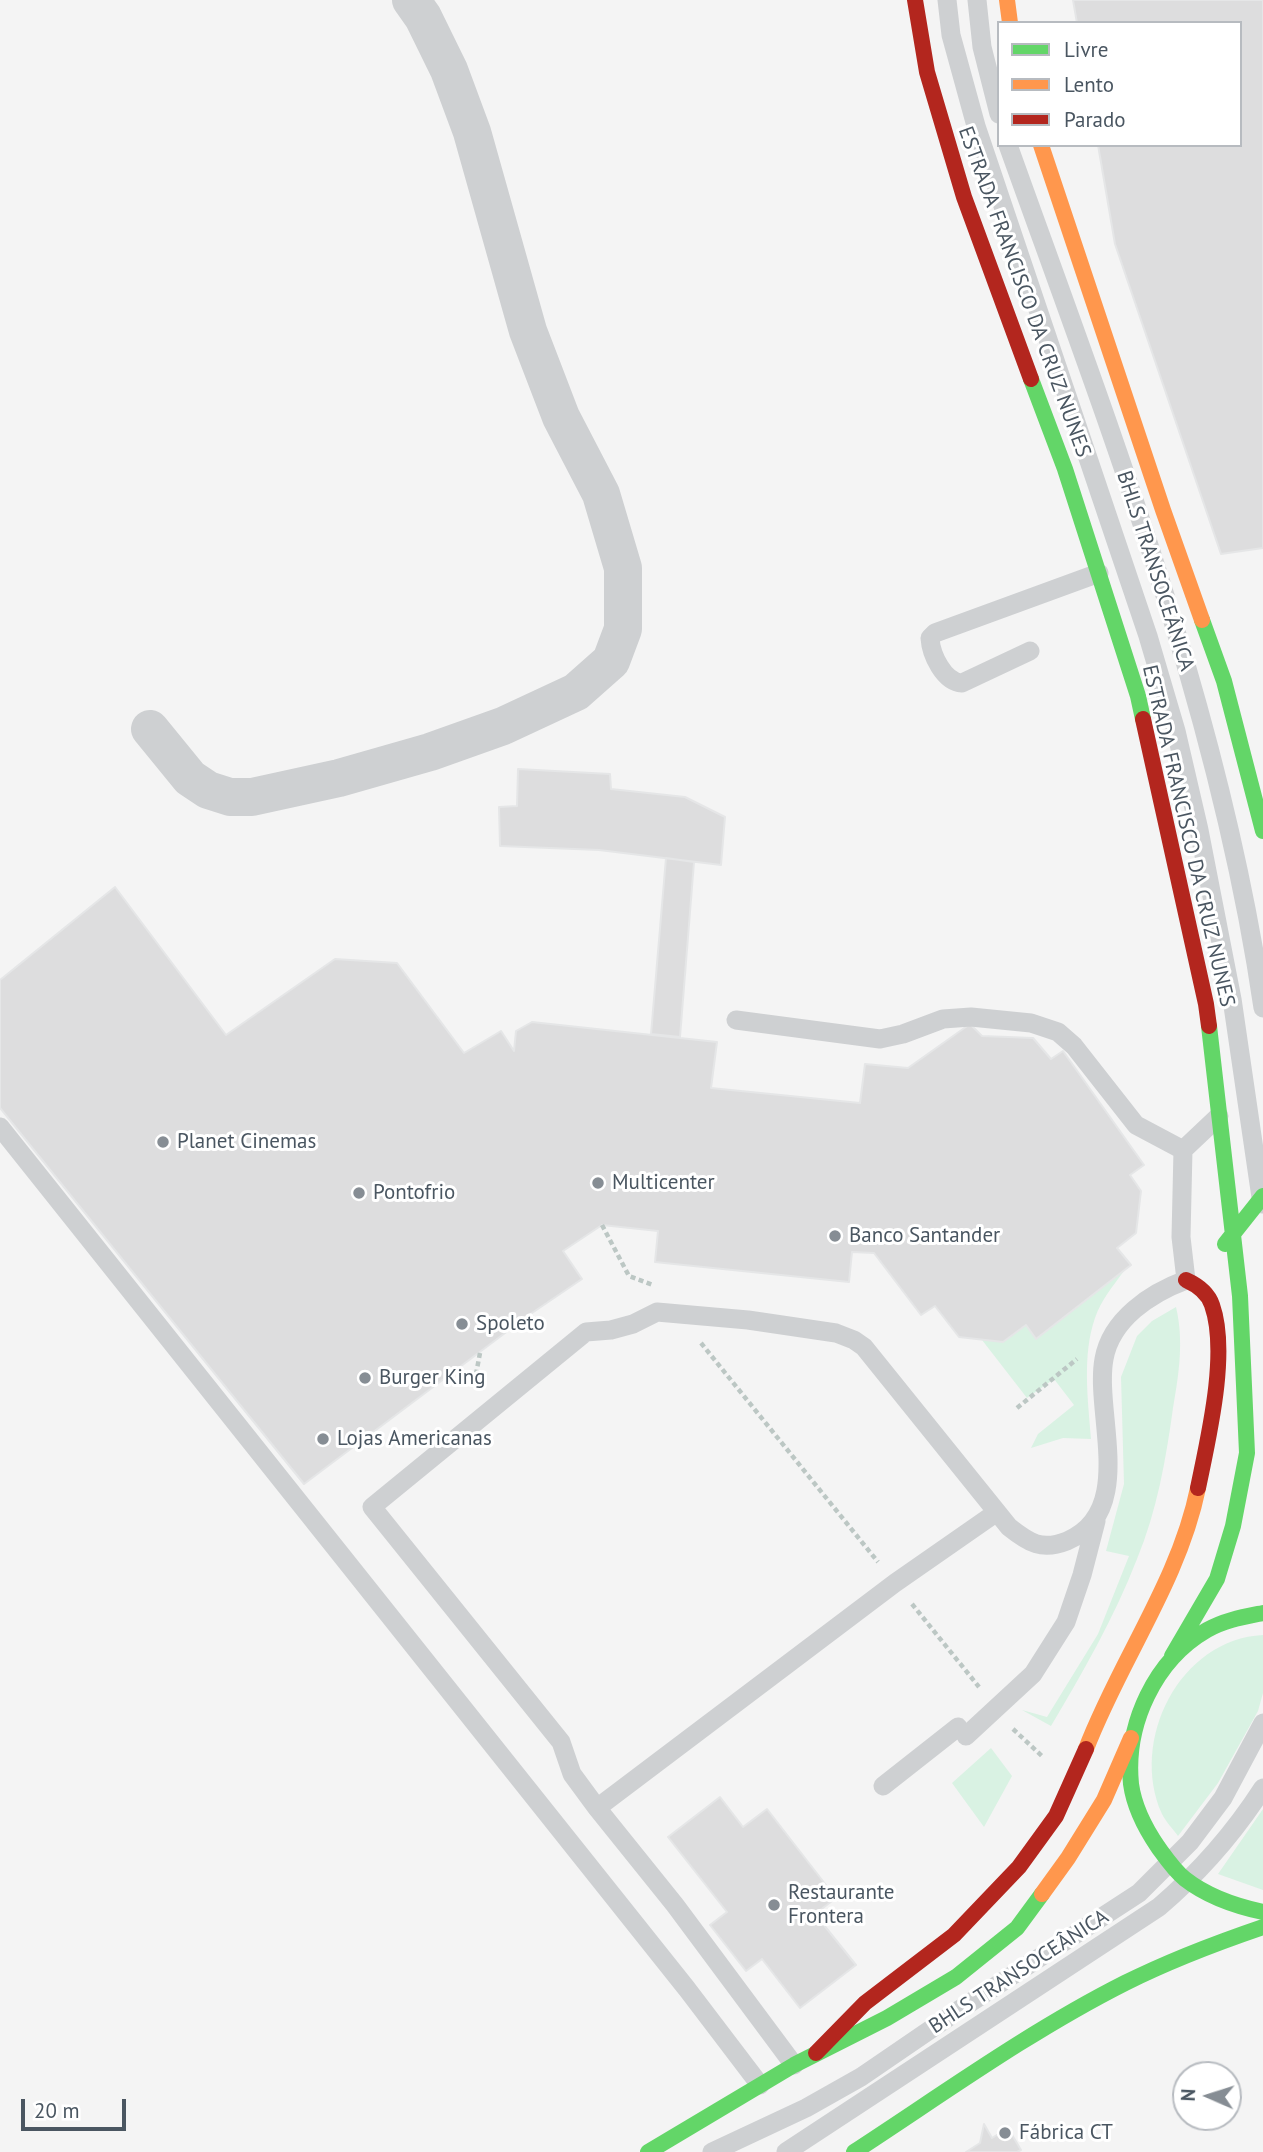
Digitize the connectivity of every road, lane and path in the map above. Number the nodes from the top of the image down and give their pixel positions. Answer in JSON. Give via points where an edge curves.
{"nodes":[{"id":1,"x":411,"y":0,"type":"edge"},
{"id":2,"x":915,"y":0,"type":"edge"},
{"id":3,"x":947,"y":0,"type":"edge"},
{"id":4,"x":977,"y":0,"type":"edge"},
{"id":5,"x":1007,"y":0,"type":"edge"},
{"id":6,"x":1010,"y":21,"type":"edge"},
{"id":7,"x":997,"y":106,"type":"edge"},
{"id":8,"x":1010,"y":147,"type":"edge"},
{"id":9,"x":1042,"y":147,"type":"edge"},
{"id":10,"x":1098,"y":573,"type":"junction"},
{"id":11,"x":1030,"y":652,"type":"dead end"},
{"id":12,"x":150,"y":729,"type":"dead end"},
{"id":13,"x":1263,"y":831,"type":"edge"},
{"id":14,"x":1263,"y":1008,"type":"edge"},
{"id":15,"x":736,"y":1020,"type":"dead end"},
{"id":16,"x":1219,"y":1116,"type":"junction"},
{"id":17,"x":0,"y":1127,"type":"edge"},
{"id":18,"x":1183,"y":1150,"type":"junction"},
{"id":19,"x":1263,"y":1203,"type":"edge"},
{"id":20,"x":602,"y":1225,"type":"dead end"},
{"id":21,"x":1234,"y":1231,"type":"junction"},
{"id":22,"x":1219,"y":1253,"type":"dead end"},
{"id":23,"x":1203,"y":1269,"type":"dead end"},
{"id":24,"x":1186,"y":1280,"type":"junction"},
{"id":25,"x":1240,"y":1296,"type":"junction"},
{"id":26,"x":677,"y":1314,"type":"junction"},
{"id":27,"x":1216,"y":1328,"type":"junction"},
{"id":28,"x":997,"y":1511,"type":"junction"},
{"id":29,"x":1097,"y":1517,"type":"junction"},
{"id":30,"x":895,"y":1583,"type":"junction"},
{"id":31,"x":1263,"y":1612,"type":"edge"},
{"id":32,"x":1172,"y":1656,"type":"junction"},
{"id":33,"x":996,"y":1708,"type":"junction"},
{"id":34,"x":1263,"y":1723,"type":"edge"},
{"id":35,"x":1131,"y":1738,"type":"junction"},
{"id":36,"x":884,"y":1786,"type":"dead end"},
{"id":37,"x":1263,"y":1788,"type":"edge"},
{"id":38,"x":597,"y":1808,"type":"junction"},
{"id":39,"x":1169,"y":1864,"type":"junction"},
{"id":40,"x":1188,"y":1882,"type":"junction"},
{"id":41,"x":1263,"y":1912,"type":"edge"},
{"id":42,"x":1263,"y":1927,"type":"edge"},
{"id":43,"x":956,"y":1977,"type":"junction"},
{"id":44,"x":816,"y":2053,"type":"junction"},
{"id":45,"x":886,"y":2061,"type":"junction"},
{"id":46,"x":794,"y":2065,"type":"junction"},
{"id":47,"x":760,"y":2085,"type":"junction"},
{"id":48,"x":648,"y":2152,"type":"edge"},
{"id":49,"x":712,"y":2152,"type":"edge"},
{"id":50,"x":786,"y":2152,"type":"edge"},
{"id":51,"x":854,"y":2152,"type":"edge"}],
"edges":[{"from":1,"to":12,"type":"street","via":[[449,70],[528,331],[561,418],[601,494],[623,568],[623,629],[611,661],[576,692],[503,726],[339,778],[252,797],[230,797],[190,778]]},
{"from":2,"to":10,"type":"main road","name":"ESTRADA FRANCISCO DA CRUZ NUNES","via":[[927,72],[964,197],[1065,469]]},
{"from":3,"to":19,"type":"lane","name":"BHLS TRANSOCEÂNICA","via":[[951,35],[976,126],[1176,732],[1232,999]]},
{"from":4,"to":7,"type":"lane","via":[[982,47]]},
{"from":5,"to":6,"type":"main road"},
{"from":8,"to":14,"type":"lane","name":"BHLS TRANSOCEÂNICA","via":[[1115,444],[1178,641],[1241,884]]},
{"from":9,"to":13,"type":"main road","via":[[1224,681]]},
{"from":10,"to":11,"type":"lane","via":[[930,638],[930,646],[953,682],[962,683]]},
{"from":10,"to":16,"type":"main road","name":"ESTRADA FRANCISCO DA CRUZ NUNES","via":[[1138,696],[1206,1004]]},
{"from":15,"to":18,"type":"lane","via":[[880,1040],[943,1019],[1031,1023],[1058,1032],[1074,1046],[1136,1125]]},
{"from":16,"to":18,"type":"lane"},
{"from":16,"to":21,"type":"main road","name":"ESTRADA FRANCISCO DA CRUZ NUNES"},
{"from":17,"to":47,"type":"lane"},
{"from":18,"to":24,"type":"lane","via":[[1181,1237]]},
{"from":19,"to":21,"type":"main road"},
{"from":20,"to":26,"type":"path","via":[[629,1276],[655,1285]]},
{"from":21,"to":22,"type":"main road"},
{"from":21,"to":25,"type":"main road","name":"ESTRADA FRANCISCO DA CRUZ NUNES"},
{"from":23,"to":24,"type":"main road"},
{"from":24,"to":25,"type":"main road","via":[[1221,1284]]},
{"from":24,"to":27,"type":"main road","via":[[1199,1286],[1212,1304]]},
{"from":24,"to":29,"type":"lane","via":[[1142,1304],[1112,1336],[1104,1359],[1109,1462]]},
{"from":25,"to":27,"type":"main road","via":[[1224,1310]]},
{"from":25,"to":32,"type":"main road","name":"ESTRADA FRANCISCO DA CRUZ NUNES","via":[[1247,1453],[1217,1579]]},
{"from":26,"to":28,"type":"lane","via":[[748,1320],[854,1340]]},
{"from":26,"to":30,"type":"path"},
{"from":26,"to":38,"type":"lane","via":[[657,1312],[633,1324],[586,1332],[372,1507],[561,1742],[572,1774]]},
{"from":27,"to":44,"type":"main road","via":[[1218,1369],[1194,1509],[1171,1573],[1102,1707],[1056,1816],[986,1904],[954,1935],[865,2003]]},
{"from":28,"to":29,"type":"lane","via":[[1026,1540],[1048,1547],[1084,1533]]},
{"from":28,"to":30,"type":"lane"},
{"from":29,"to":33,"type":"lane","via":[[1066,1622],[1033,1674]]},
{"from":30,"to":33,"type":"path"},
{"from":30,"to":38,"type":"lane"},
{"from":31,"to":32,"type":"main road","via":[[1206,1629]]},
{"from":32,"to":35,"type":"main road","via":[[1140,1709]]},
{"from":33,"to":36,"type":"lane"},
{"from":34,"to":39,"type":"lane","name":"BHLS TRANSOCEÂNICA","via":[[1223,1798]]},
{"from":35,"to":39,"type":"main road","via":[[1131,1783],[1144,1826]]},
{"from":35,"to":43,"type":"main road","via":[[1104,1800],[1017,1928]]},
{"from":37,"to":40,"type":"lane","name":"BHLS TRANSOCEÂNICA"},
{"from":38,"to":46,"type":"lane"},
{"from":39,"to":40,"type":"main road"},
{"from":39,"to":45,"type":"lane","name":"BHLS TRANSOCEÂNICA","via":[[1139,1893]]},
{"from":40,"to":41,"type":"main road","via":[[1225,1903]]},
{"from":40,"to":50,"type":"lane","name":"BHLS TRANSOCEÂNICA","via":[[1147,1915]]},
{"from":42,"to":51,"type":"main road","via":[[1215,1943],[1107,1992]]},
{"from":43,"to":44,"type":"main road"},
{"from":43,"to":45,"type":"lane"},
{"from":44,"to":46,"type":"main road"},
{"from":45,"to":49,"type":"lane","name":"BHLS TRANSOCEÂNICA","via":[[806,2108]]},
{"from":46,"to":47,"type":"main road"},
{"from":47,"to":48,"type":"main road"}]}
